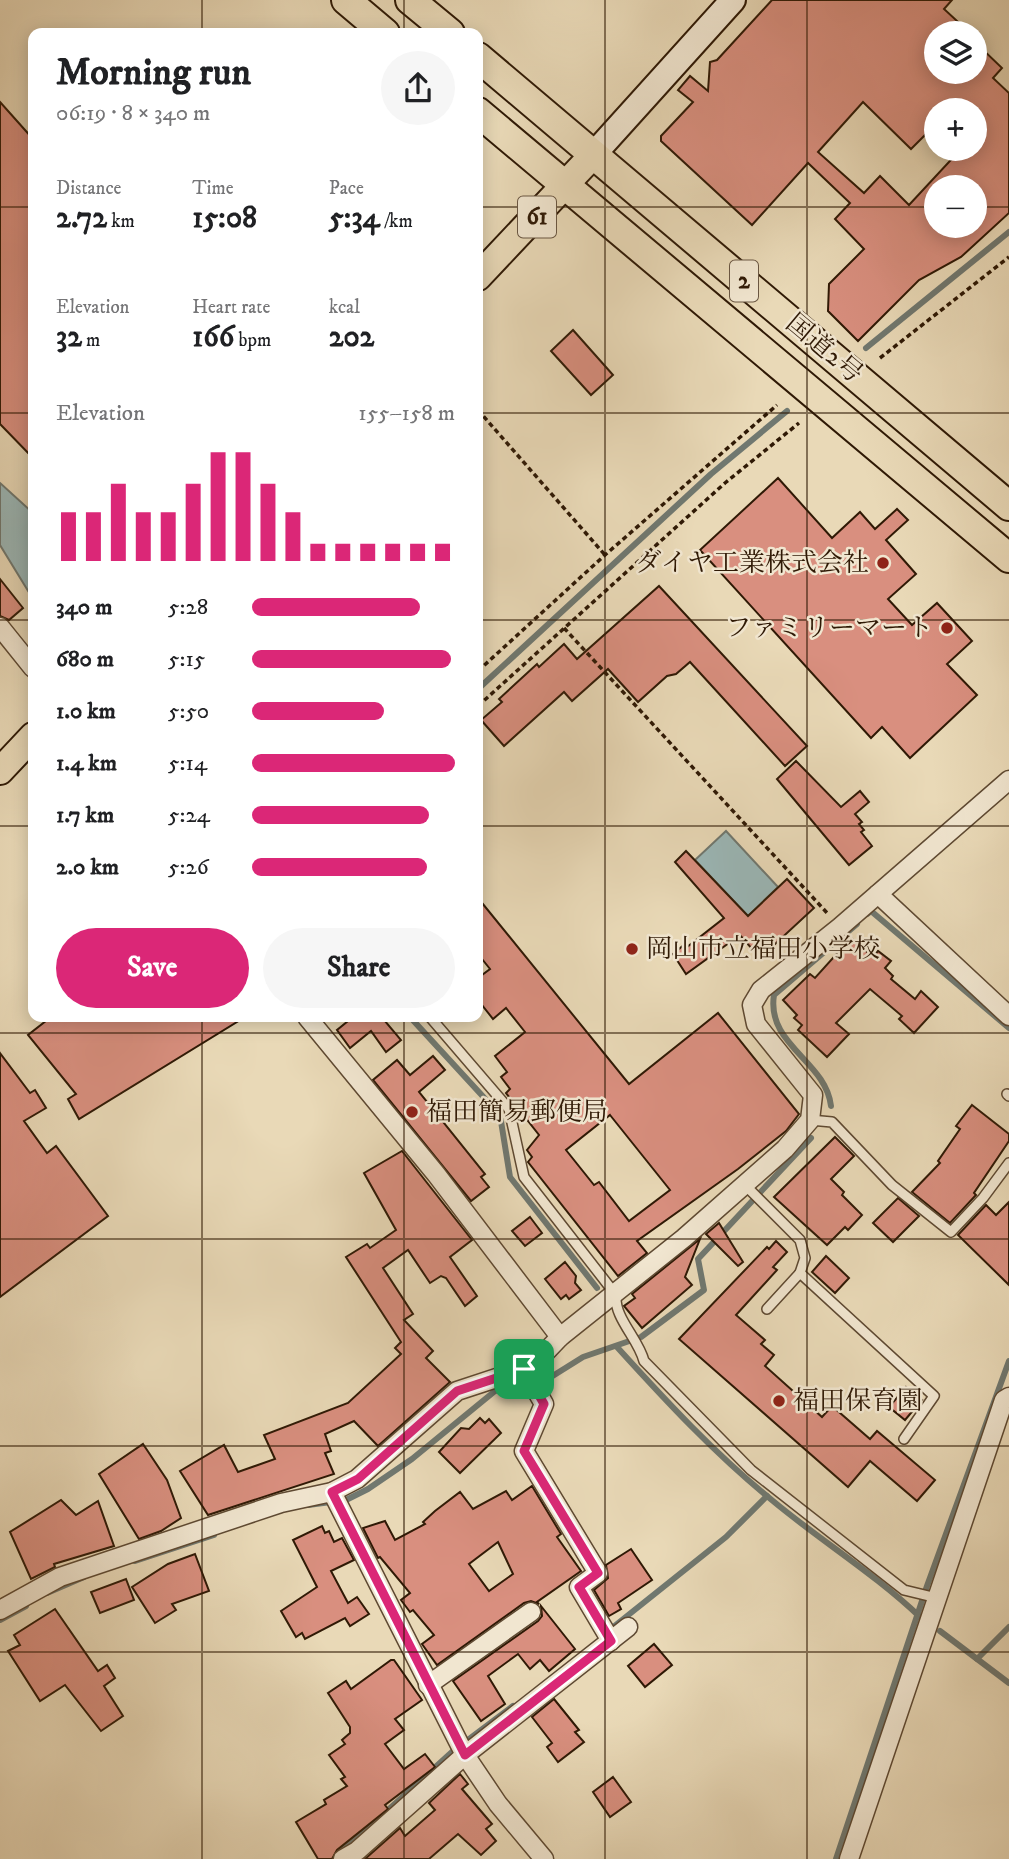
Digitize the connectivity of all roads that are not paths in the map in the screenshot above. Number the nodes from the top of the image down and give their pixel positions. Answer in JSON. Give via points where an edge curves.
{"nodes":[{"id":1,"x":346,"y":0,"type":"edge"},
{"id":2,"x":410,"y":0,"type":"edge"},
{"id":3,"x":733,"y":0,"type":"edge"},
{"id":4,"x":379,"y":28,"type":"edge"},
{"id":5,"x":444,"y":28,"type":"edge"},
{"id":6,"x":483,"y":61,"type":"edge"},
{"id":7,"x":483,"y":116,"type":"edge"},
{"id":8,"x":594,"y":154,"type":"junction"},
{"id":9,"x":565,"y":186,"type":"junction"},
{"id":10,"x":483,"y":272,"type":"edge"},
{"id":11,"x":1009,"y":506,"type":"edge"},
{"id":12,"x":1009,"y":558,"type":"edge"},
{"id":13,"x":0,"y":627,"type":"edge"},
{"id":14,"x":28,"y":662,"type":"edge"},
{"id":15,"x":28,"y":741,"type":"edge"},
{"id":16,"x":0,"y":771,"type":"edge"},
{"id":17,"x":1009,"y":780,"type":"edge"},
{"id":18,"x":878,"y":894,"type":"junction"},
{"id":19,"x":1009,"y":1016,"type":"edge"},
{"id":20,"x":311,"y":1022,"type":"edge"},
{"id":21,"x":434,"y":1022,"type":"edge"},
{"id":22,"x":810,"y":1120,"type":"junction"},
{"id":23,"x":1009,"y":1163,"type":"edge"},
{"id":24,"x":749,"y":1189,"type":"junction"},
{"id":25,"x":800,"y":1273,"type":"junction"},
{"id":26,"x":616,"y":1295,"type":"junction"},
{"id":27,"x":766,"y":1309,"type":"dead end"},
{"id":28,"x":561,"y":1337,"type":"junction"},
{"id":29,"x":531,"y":1381,"type":"junction"},
{"id":30,"x":1009,"y":1397,"type":"edge"},
{"id":31,"x":904,"y":1439,"type":"dead end"},
{"id":32,"x":335,"y":1500,"type":"junction"},
{"id":33,"x":934,"y":1597,"type":"junction"},
{"id":34,"x":0,"y":1610,"type":"edge"},
{"id":35,"x":531,"y":1612,"type":"dead end"},
{"id":36,"x":628,"y":1627,"type":"dead end"},
{"id":37,"x":608,"y":1636,"type":"junction"},
{"id":38,"x":428,"y":1685,"type":"junction"},
{"id":39,"x":462,"y":1750,"type":"junction"},
{"id":40,"x":343,"y":1859,"type":"edge"},
{"id":41,"x":544,"y":1859,"type":"edge"},
{"id":42,"x":849,"y":1859,"type":"edge"}],
"edges":[{"from":1,"to":4,"type":"highway"},
{"from":2,"to":5,"type":"highway"},
{"from":3,"to":8,"type":"main road"},
{"from":6,"to":8,"type":"highway","name":"国道2号","number":"2"},
{"from":7,"to":9,"type":"highway","name":"国道2号","number":"2"},
{"from":8,"to":9,"type":"main road","number":"61"},
{"from":8,"to":11,"type":"highway","name":"国道2号","number":"2"},
{"from":9,"to":10,"type":"main road","number":"61"},
{"from":9,"to":12,"type":"highway","name":"国道2号","number":"2"},
{"from":13,"to":14,"type":"street"},
{"from":15,"to":16,"type":"main road"},
{"from":17,"to":18,"type":"street"},
{"from":18,"to":19,"type":"street"},
{"from":18,"to":22,"type":"street","via":[[761,990],[752,1004],[756,1024],[813,1095]]},
{"from":20,"to":28,"type":"street"},
{"from":21,"to":26,"type":"lane","via":[[509,1109],[524,1177]]},
{"from":22,"to":23,"type":"lane","via":[[832,1122],[892,1185],[951,1232]]},
{"from":22,"to":24,"type":"street"},
{"from":24,"to":25,"type":"lane","via":[[800,1240],[805,1258]]},
{"from":24,"to":26,"type":"street"},
{"from":25,"to":27,"type":"lane"},
{"from":25,"to":31,"type":"lane","via":[[934,1396]]},
{"from":26,"to":28,"type":"street"},
{"from":26,"to":33,"type":"lane","via":[[615,1307],[644,1361],[751,1469],[904,1590]]},
{"from":28,"to":29,"type":"street"},
{"from":29,"to":32,"type":"street","via":[[457,1391]]},
{"from":29,"to":37,"type":"street","via":[[544,1404],[524,1451],[598,1573],[579,1587]]},
{"from":30,"to":33,"type":"street","via":[[1004,1400]]},
{"from":32,"to":34,"type":"street","via":[[281,1503],[60,1577]]},
{"from":32,"to":38,"type":"street"},
{"from":33,"to":42,"type":"street"},
{"from":35,"to":38,"type":"street"},
{"from":36,"to":37,"type":"street"},
{"from":37,"to":39,"type":"street"},
{"from":38,"to":39,"type":"street"},
{"from":39,"to":40,"type":"street","via":[[357,1851]]},
{"from":39,"to":41,"type":"street","via":[[491,1795]]}]}
